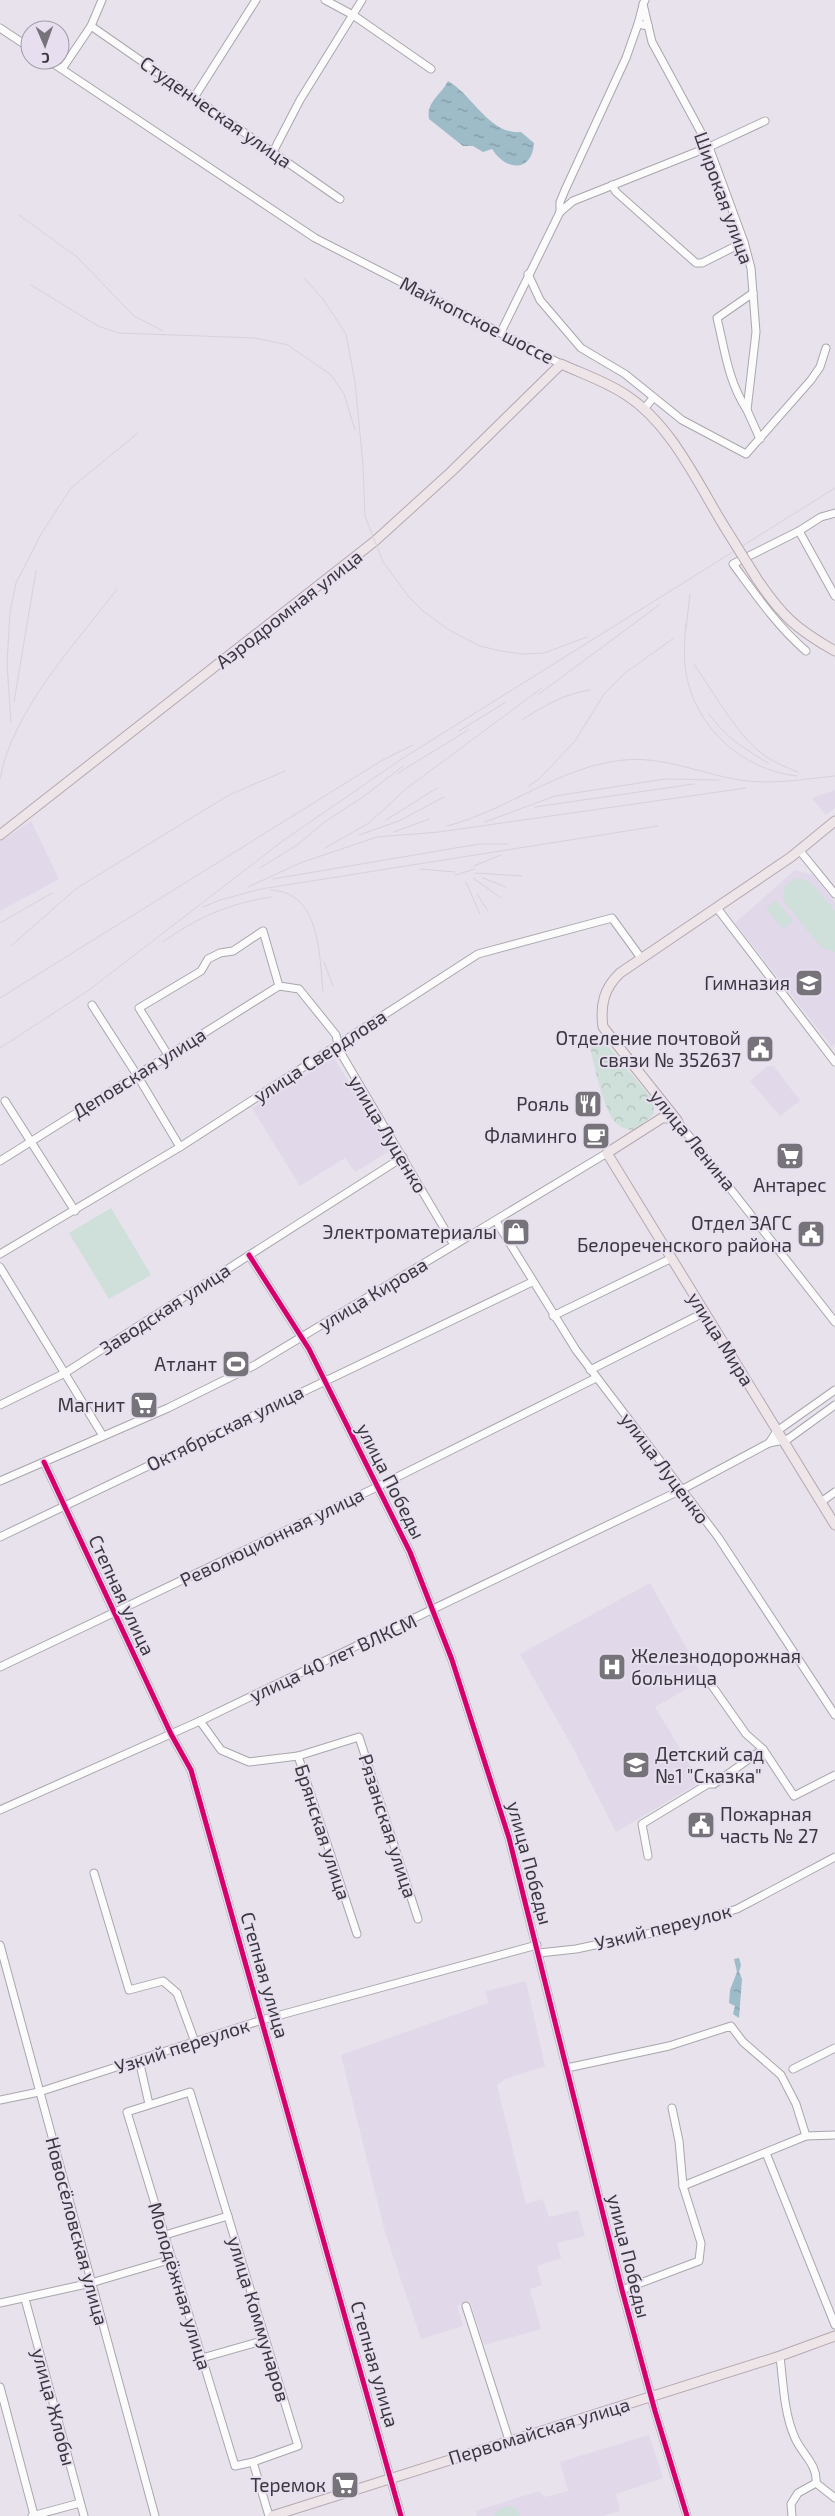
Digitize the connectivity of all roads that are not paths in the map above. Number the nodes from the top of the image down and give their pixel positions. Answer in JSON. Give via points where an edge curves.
{"nodes":[{"id":1,"x":102,"y":0,"type":"edge"},
{"id":2,"x":256,"y":0,"type":"edge"},
{"id":3,"x":325,"y":0,"type":"edge"},
{"id":4,"x":362,"y":0,"type":"edge"},
{"id":5,"x":644,"y":2,"type":"edge"},
{"id":6,"x":353,"y":15,"type":"junction"},
{"id":7,"x":638,"y":24,"type":"junction"},
{"id":8,"x":91,"y":26,"type":"junction"},
{"id":9,"x":648,"y":26,"type":"junction"},
{"id":10,"x":0,"y":28,"type":"edge"},
{"id":11,"x":20,"y":41,"type":"edge"},
{"id":12,"x":70,"y":57,"type":"edge"},
{"id":13,"x":431,"y":69,"type":"dead end"},
{"id":14,"x":63,"y":70,"type":"edge"},
{"id":15,"x":195,"y":96,"type":"junction"},
{"id":16,"x":765,"y":121,"type":"dead end"},
{"id":17,"x":709,"y":147,"type":"junction"},
{"id":18,"x":273,"y":152,"type":"junction"},
{"id":19,"x":612,"y":185,"type":"junction"},
{"id":20,"x":340,"y":199,"type":"dead end"},
{"id":21,"x":560,"y":212,"type":"junction"},
{"id":22,"x":744,"y":242,"type":"junction"},
{"id":23,"x":528,"y":274,"type":"junction"},
{"id":24,"x":754,"y":293,"type":"junction"},
{"id":25,"x":501,"y":332,"type":"junction"},
{"id":26,"x":826,"y":348,"type":"dead end"},
{"id":27,"x":561,"y":364,"type":"junction"},
{"id":28,"x":653,"y":398,"type":"junction"},
{"id":29,"x":644,"y":409,"type":"junction"},
{"id":30,"x":747,"y":410,"type":"junction"},
{"id":31,"x":760,"y":438,"type":"junction"},
{"id":32,"x":835,"y":513,"type":"edge"},
{"id":33,"x":799,"y":531,"type":"junction"},
{"id":34,"x":835,"y":596,"type":"edge"},
{"id":35,"x":835,"y":650,"type":"edge"},
{"id":36,"x":806,"y":652,"type":"dead end"},
{"id":37,"x":835,"y":821,"type":"edge"},
{"id":38,"x":0,"y":835,"type":"edge"},
{"id":39,"x":800,"y":851,"type":"junction"},
{"id":40,"x":835,"y":894,"type":"edge"},
{"id":41,"x":719,"y":907,"type":"junction"},
{"id":42,"x":641,"y":958,"type":"junction"},
{"id":43,"x":279,"y":986,"type":"junction"},
{"id":44,"x":92,"y":1005,"type":"dead end"},
{"id":45,"x":337,"y":1044,"type":"junction"},
{"id":46,"x":168,"y":1055,"type":"junction"},
{"id":47,"x":835,"y":1056,"type":"edge"},
{"id":48,"x":835,"y":1062,"type":"edge"},
{"id":49,"x":137,"y":1075,"type":"junction"},
{"id":50,"x":656,"y":1094,"type":"junction"},
{"id":51,"x":5,"y":1101,"type":"dead end"},
{"id":52,"x":678,"y":1122,"type":"junction"},
{"id":53,"x":652,"y":1123,"type":"junction"},
{"id":54,"x":30,"y":1141,"type":"junction"},
{"id":55,"x":180,"y":1147,"type":"junction"},
{"id":56,"x":607,"y":1153,"type":"junction"},
{"id":57,"x":403,"y":1157,"type":"junction"},
{"id":58,"x":0,"y":1161,"type":"edge"},
{"id":59,"x":75,"y":1211,"type":"junction"},
{"id":60,"x":496,"y":1221,"type":"junction"},
{"id":61,"x":454,"y":1245,"type":"junction"},
{"id":62,"x":0,"y":1254,"type":"edge"},
{"id":63,"x":249,"y":1255,"type":"junction"},
{"id":64,"x":672,"y":1258,"type":"junction"},
{"id":65,"x":0,"y":1267,"type":"edge"},
{"id":66,"x":532,"y":1282,"type":"junction"},
{"id":67,"x":705,"y":1312,"type":"junction"},
{"id":68,"x":553,"y":1316,"type":"junction"},
{"id":69,"x":835,"y":1322,"type":"edge"},
{"id":70,"x":302,"y":1337,"type":"junction"},
{"id":71,"x":590,"y":1370,"type":"junction"},
{"id":72,"x":65,"y":1373,"type":"junction"},
{"id":73,"x":596,"y":1378,"type":"junction"},
{"id":74,"x":324,"y":1381,"type":"junction"},
{"id":75,"x":835,"y":1390,"type":"edge"},
{"id":76,"x":0,"y":1405,"type":"edge"},
{"id":77,"x":835,"y":1405,"type":"edge"},
{"id":78,"x":777,"y":1430,"type":"junction"},
{"id":79,"x":103,"y":1436,"type":"junction"},
{"id":80,"x":783,"y":1441,"type":"junction"},
{"id":81,"x":769,"y":1443,"type":"junction"},
{"id":82,"x":44,"y":1462,"type":"junction"},
{"id":83,"x":0,"y":1481,"type":"edge"},
{"id":84,"x":377,"y":1487,"type":"junction"},
{"id":85,"x":683,"y":1489,"type":"junction"},
{"id":86,"x":835,"y":1492,"type":"edge"},
{"id":87,"x":821,"y":1502,"type":"junction"},
{"id":88,"x":63,"y":1506,"type":"junction"},
{"id":89,"x":835,"y":1525,"type":"edge"},
{"id":90,"x":0,"y":1537,"type":"edge"},
{"id":91,"x":433,"y":1610,"type":"junction"},
{"id":92,"x":115,"y":1613,"type":"junction"},
{"id":93,"x":0,"y":1667,"type":"edge"},
{"id":94,"x":708,"y":1680,"type":"dead end"},
{"id":95,"x":835,"y":1715,"type":"edge"},
{"id":96,"x":200,"y":1721,"type":"junction"},
{"id":97,"x":171,"y":1734,"type":"junction"},
{"id":98,"x":763,"y":1749,"type":"junction"},
{"id":99,"x":298,"y":1756,"type":"junction"},
{"id":100,"x":835,"y":1775,"type":"edge"},
{"id":101,"x":0,"y":1810,"type":"edge"},
{"id":102,"x":648,"y":1856,"type":"dead end"},
{"id":103,"x":835,"y":1857,"type":"edge"},
{"id":104,"x":94,"y":1873,"type":"dead end"},
{"id":105,"x":418,"y":1919,"type":"dead end"},
{"id":106,"x":357,"y":1934,"type":"dead end"},
{"id":107,"x":0,"y":1945,"type":"edge"},
{"id":108,"x":538,"y":1949,"type":"junction"},
{"id":109,"x":262,"y":2020,"type":"junction"},
{"id":110,"x":195,"y":2042,"type":"junction"},
{"id":111,"x":835,"y":2048,"type":"edge"},
{"id":112,"x":139,"y":2060,"type":"junction"},
{"id":113,"x":566,"y":2068,"type":"junction"},
{"id":114,"x":793,"y":2069,"type":"dead end"},
{"id":115,"x":39,"y":2092,"type":"junction"},
{"id":116,"x":190,"y":2092,"type":"joint"},
{"id":117,"x":0,"y":2100,"type":"edge"},
{"id":118,"x":149,"y":2104,"type":"junction"},
{"id":119,"x":672,"y":2108,"type":"dead end"},
{"id":120,"x":835,"y":2134,"type":"edge"},
{"id":121,"x":806,"y":2136,"type":"junction"},
{"id":122,"x":766,"y":2152,"type":"junction"},
{"id":123,"x":683,"y":2186,"type":"junction"},
{"id":124,"x":228,"y":2216,"type":"junction"},
{"id":125,"x":165,"y":2235,"type":"junction"},
{"id":126,"x":172,"y":2259,"type":"junction"},
{"id":127,"x":91,"y":2283,"type":"junction"},
{"id":128,"x":622,"y":2290,"type":"junction"},
{"id":129,"x":25,"y":2299,"type":"junction"},
{"id":130,"x":0,"y":2303,"type":"edge"},
{"id":131,"x":466,"y":2306,"type":"dead end"},
{"id":132,"x":835,"y":2325,"type":"edge"},
{"id":133,"x":835,"y":2336,"type":"edge"},
{"id":134,"x":265,"y":2340,"type":"junction"},
{"id":135,"x":780,"y":2356,"type":"junction"},
{"id":136,"x":202,"y":2358,"type":"junction"},
{"id":137,"x":0,"y":2387,"type":"edge"},
{"id":138,"x":650,"y":2396,"type":"junction"},
{"id":139,"x":509,"y":2440,"type":"junction"},
{"id":140,"x":253,"y":2462,"type":"junction"},
{"id":141,"x":391,"y":2478,"type":"junction"},
{"id":142,"x":816,"y":2483,"type":"junction"},
{"id":143,"x":835,"y":2498,"type":"edge"},
{"id":144,"x":80,"y":2503,"type":"junction"},
{"id":145,"x":33,"y":2516,"type":"edge"},
{"id":146,"x":84,"y":2516,"type":"edge"},
{"id":147,"x":155,"y":2516,"type":"edge"},
{"id":148,"x":270,"y":2516,"type":"edge"},
{"id":149,"x":401,"y":2516,"type":"edge"},
{"id":150,"x":688,"y":2516,"type":"edge"},
{"id":151,"x":792,"y":2516,"type":"edge"}],
"edges":[{"from":1,"to":8,"type":"street"},
{"from":2,"to":15,"type":"street"},
{"from":3,"to":6,"type":"street"},
{"from":4,"to":6,"type":"street"},
{"from":5,"to":7,"type":"street"},
{"from":5,"to":9,"type":"street","name":"Широкая улица"},
{"from":6,"to":13,"type":"street"},
{"from":6,"to":18,"type":"street","via":[[300,100]]},
{"from":7,"to":9,"type":"street"},
{"from":7,"to":21,"type":"street","via":[[626,58],[560,202]]},
{"from":8,"to":12,"type":"street"},
{"from":8,"to":15,"type":"street","name":"Студенческая улица"},
{"from":9,"to":17,"type":"street","name":"Широкая улица","via":[[652,42]]},
{"from":10,"to":11,"type":"street"},
{"from":14,"to":25,"type":"street","name":"Майкопское шоссе","via":[[315,238]]},
{"from":15,"to":18,"type":"street","name":"Студенческая улица"},
{"from":16,"to":17,"type":"street"},
{"from":17,"to":19,"type":"street"},
{"from":17,"to":22,"type":"street","name":"Широкая улица"},
{"from":18,"to":20,"type":"street","name":"Студенческая улица"},
{"from":19,"to":21,"type":"street","via":[[573,201]]},
{"from":19,"to":22,"type":"street","via":[[652,226],[696,263]]},
{"from":21,"to":23,"type":"street"},
{"from":22,"to":24,"type":"street","name":"Широкая улица"},
{"from":23,"to":25,"type":"street"},
{"from":23,"to":28,"type":"street","via":[[540,300],[581,348],[626,374]]},
{"from":24,"to":30,"type":"street","name":"Широкая улица","via":[[755,349]]},
{"from":24,"to":30,"type":"street","via":[[717,318],[729,374]]},
{"from":25,"to":27,"type":"street","name":"Майкопское шоссе"},
{"from":26,"to":31,"type":"street","via":[[820,367],[811,380]]},
{"from":27,"to":29,"type":"main road","name":"Майкопское шоссе","via":[[626,395]]},
{"from":27,"to":38,"type":"main road","name":"Аэродромная улица","via":[[375,542]]},
{"from":28,"to":29,"type":"street"},
{"from":28,"to":31,"type":"street","via":[[682,420],[746,454]]},
{"from":29,"to":35,"type":"main road","name":"Майкопское шоссе","bridge":true,"via":[[677,450],[784,617],[804,633]]},
{"from":30,"to":31,"type":"street"},
{"from":32,"to":33,"type":"street","via":[[821,517]]},
{"from":33,"to":34,"type":"street"},
{"from":33,"to":36,"type":"street","via":[[733,564],[788,636]]},
{"from":37,"to":39,"type":"main road","name":"улица Ленина"},
{"from":39,"to":40,"type":"street"},
{"from":39,"to":41,"type":"main road","name":"улица Ленина"},
{"from":41,"to":42,"type":"main road","name":"улица Ленина"},
{"from":41,"to":47,"type":"street"},
{"from":41,"to":48,"type":"street"},
{"from":42,"to":45,"type":"street","name":"улица Свердлова","via":[[612,918],[478,954]]},
{"from":42,"to":50,"type":"main road","name":"улица Ленина","via":[[611,981],[604,994],[602,1018],[608,1035]]},
{"from":43,"to":45,"type":"street","name":"улица Луценко","via":[[299,989],[323,1016],[336,1035]]},
{"from":43,"to":46,"type":"street","name":"Деповская улица"},
{"from":43,"to":46,"type":"street","via":[[263,931],[233,951],[208,959],[201,971],[139,1008]]},
{"from":44,"to":49,"type":"street"},
{"from":45,"to":55,"type":"street","name":"улица Свердлова"},
{"from":45,"to":57,"type":"street","name":"улица Луценко"},
{"from":46,"to":49,"type":"street","name":"Деповская улица"},
{"from":49,"to":54,"type":"street","name":"Деповская улица"},
{"from":49,"to":55,"type":"street"},
{"from":50,"to":52,"type":"main road","name":"улица Ленина"},
{"from":50,"to":53,"type":"main road","via":[[659,1113]]},
{"from":51,"to":54,"type":"street"},
{"from":52,"to":53,"type":"main road","name":"улица Кирова","via":[[662,1118]]},
{"from":52,"to":69,"type":"street","name":"улица Ленина"},
{"from":53,"to":56,"type":"main road","name":"улица Кирова"},
{"from":54,"to":58,"type":"street","name":"Деповская улица"},
{"from":54,"to":59,"type":"street"},
{"from":55,"to":59,"type":"street","name":"улица Свердлова"},
{"from":56,"to":60,"type":"street","name":"улица Кирова"},
{"from":56,"to":64,"type":"main road","name":"улица Мира"},
{"from":57,"to":61,"type":"street","name":"улица Луценко"},
{"from":57,"to":63,"type":"street","name":"Заводская улица"},
{"from":59,"to":62,"type":"street","name":"улица Свердлова"},
{"from":60,"to":61,"type":"street","name":"улица Кирова"},
{"from":60,"to":66,"type":"street","name":"улица Луценко"},
{"from":61,"to":70,"type":"street","name":"улица Кирова"},
{"from":63,"to":70,"type":"street","name":"улица Победы"},
{"from":63,"to":72,"type":"street","name":"Заводская улица"},
{"from":64,"to":67,"type":"main road","name":"улица Мира"},
{"from":64,"to":68,"type":"street"},
{"from":65,"to":72,"type":"street"},
{"from":66,"to":68,"type":"street","name":"улица Луценко"},
{"from":66,"to":74,"type":"street","name":"Октябрьская улица"},
{"from":67,"to":71,"type":"street"},
{"from":67,"to":78,"type":"main road","name":"улица Мира"},
{"from":68,"to":71,"type":"street","name":"улица Луценко"},
{"from":70,"to":74,"type":"street","name":"улица Победы"},
{"from":70,"to":79,"type":"street","name":"улица Кирова","via":[[229,1378]]},
{"from":71,"to":73,"type":"street","name":"улица Луценко"},
{"from":72,"to":76,"type":"street","name":"Заводская улица"},
{"from":72,"to":79,"type":"street"},
{"from":73,"to":84,"type":"street","name":"Революционная улица"},
{"from":73,"to":85,"type":"street","name":"улица Луценко"},
{"from":74,"to":84,"type":"street","name":"улица Победы"},
{"from":74,"to":88,"type":"street","name":"Октябрьская улица"},
{"from":75,"to":78,"type":"street"},
{"from":77,"to":80,"type":"street","name":"улица 40 лет ВЛКСМ"},
{"from":78,"to":80,"type":"main road","name":"улица Мира"},
{"from":78,"to":81,"type":"street"},
{"from":79,"to":82,"type":"street","name":"улица Кирова"},
{"from":80,"to":81,"type":"street","name":"улица 40 лет ВЛКСМ"},
{"from":80,"to":87,"type":"main road","name":"улица Мира"},
{"from":81,"to":85,"type":"street","name":"улица 40 лет ВЛКСМ"},
{"from":82,"to":83,"type":"street","name":"улица Кирова"},
{"from":82,"to":88,"type":"street","name":"Степная улица"},
{"from":84,"to":91,"type":"street","name":"улица Победы","via":[[410,1552]]},
{"from":84,"to":92,"type":"street","name":"Революционная улица"},
{"from":85,"to":91,"type":"street","name":"улица 40 лет ВЛКСМ"},
{"from":85,"to":95,"type":"street","name":"улица Луценко"},
{"from":86,"to":87,"type":"street"},
{"from":87,"to":89,"type":"main road","name":"улица Мира"},
{"from":88,"to":90,"type":"street","name":"Октябрьская улица"},
{"from":88,"to":92,"type":"street","name":"Степная улица"},
{"from":91,"to":96,"type":"street","name":"улица 40 лет ВЛКСМ"},
{"from":91,"to":108,"type":"street","name":"улица Победы","via":[[493,1785]]},
{"from":92,"to":93,"type":"street","name":"Революционная улица"},
{"from":92,"to":97,"type":"street","name":"Степная улица"},
{"from":94,"to":98,"type":"street","via":[[746,1734]]},
{"from":96,"to":97,"type":"street","name":"улица 40 лет ВЛКСМ"},
{"from":96,"to":99,"type":"street","name":"Брянская улица","via":[[221,1750],[235,1758],[249,1762]]},
{"from":97,"to":101,"type":"street","name":"улица 40 лет ВЛКСМ"},
{"from":97,"to":109,"type":"street","name":"Степная улица","via":[[191,1770]]},
{"from":98,"to":100,"type":"street","via":[[794,1796]]},
{"from":98,"to":102,"type":"street","via":[[714,1784],[708,1784],[642,1824]]},
{"from":99,"to":105,"type":"street","name":"Рязанская улица","via":[[359,1737]]},
{"from":99,"to":106,"type":"street","name":"Брянская улица"},
{"from":103,"to":108,"type":"street","name":"Узкий переулок","via":[[737,1909],[666,1930],[566,1951]]},
{"from":104,"to":110,"type":"street","via":[[129,1990],[163,1981],[177,1993]]},
{"from":107,"to":115,"type":"street","name":"Новосёловская улица"},
{"from":108,"to":109,"type":"street","name":"Узкий переулок"},
{"from":108,"to":113,"type":"street","name":"улица Победы"},
{"from":109,"to":110,"type":"street","name":"Узкий переулок"},
{"from":109,"to":141,"type":"street","name":"Степная улица"},
{"from":110,"to":112,"type":"street","name":"Узкий переулок"},
{"from":111,"to":114,"type":"street"},
{"from":112,"to":115,"type":"street","name":"Узкий переулок"},
{"from":112,"to":118,"type":"street"},
{"from":113,"to":121,"type":"street","via":[[669,2046],[731,2026],[743,2042],[783,2074]]},
{"from":113,"to":128,"type":"street","name":"улица Победы"},
{"from":115,"to":117,"type":"street","name":"Узкий переулок"},
{"from":115,"to":127,"type":"street","name":"Новосёловская улица"},
{"from":116,"to":118,"type":"street","name":"Молодёжная улица"},
{"from":116,"to":124,"type":"street","name":"улица Коммунаров"},
{"from":118,"to":125,"type":"street","name":"Молодёжная улица","via":[[126,2112]]},
{"from":119,"to":123,"type":"street"},
{"from":120,"to":121,"type":"street"},
{"from":121,"to":122,"type":"street"},
{"from":122,"to":123,"type":"street"},
{"from":122,"to":132,"type":"street"},
{"from":123,"to":128,"type":"street","via":[[701,2243],[699,2261]]},
{"from":124,"to":125,"type":"street"},
{"from":124,"to":134,"type":"street","name":"улица Коммунаров"},
{"from":125,"to":126,"type":"street","name":"Молодёжная улица"},
{"from":126,"to":127,"type":"street"},
{"from":126,"to":136,"type":"street","name":"Молодёжная улица"},
{"from":127,"to":129,"type":"street"},
{"from":127,"to":147,"type":"street","name":"Новосёловская улица"},
{"from":128,"to":138,"type":"street","name":"улица Победы"},
{"from":129,"to":130,"type":"street"},
{"from":129,"to":144,"type":"street","name":"улица Жлобы"},
{"from":131,"to":139,"type":"street"},
{"from":133,"to":135,"type":"main road","name":"Первомайская улица"},
{"from":134,"to":136,"type":"street"},
{"from":134,"to":140,"type":"street","name":"улица Коммунаров","via":[[298,2446]]},
{"from":135,"to":138,"type":"main road","name":"Первомайская улица"},
{"from":135,"to":142,"type":"street","via":[[786,2404],[795,2437],[817,2473]]},
{"from":136,"to":140,"type":"street","name":"Молодёжная улица","via":[[235,2466]]},
{"from":137,"to":145,"type":"street"},
{"from":138,"to":139,"type":"main road","name":"Первомайская улица"},
{"from":138,"to":150,"type":"street","name":"улица Победы"},
{"from":139,"to":141,"type":"main road","name":"Первомайская улица"},
{"from":140,"to":148,"type":"street"},
{"from":141,"to":148,"type":"main road","name":"Первомайская улица"},
{"from":141,"to":149,"type":"street","name":"Степная улица"},
{"from":142,"to":143,"type":"street"},
{"from":142,"to":151,"type":"street","via":[[798,2493],[791,2504]]},
{"from":144,"to":145,"type":"street"},
{"from":144,"to":146,"type":"street","name":"улица Жлобы"}]}
